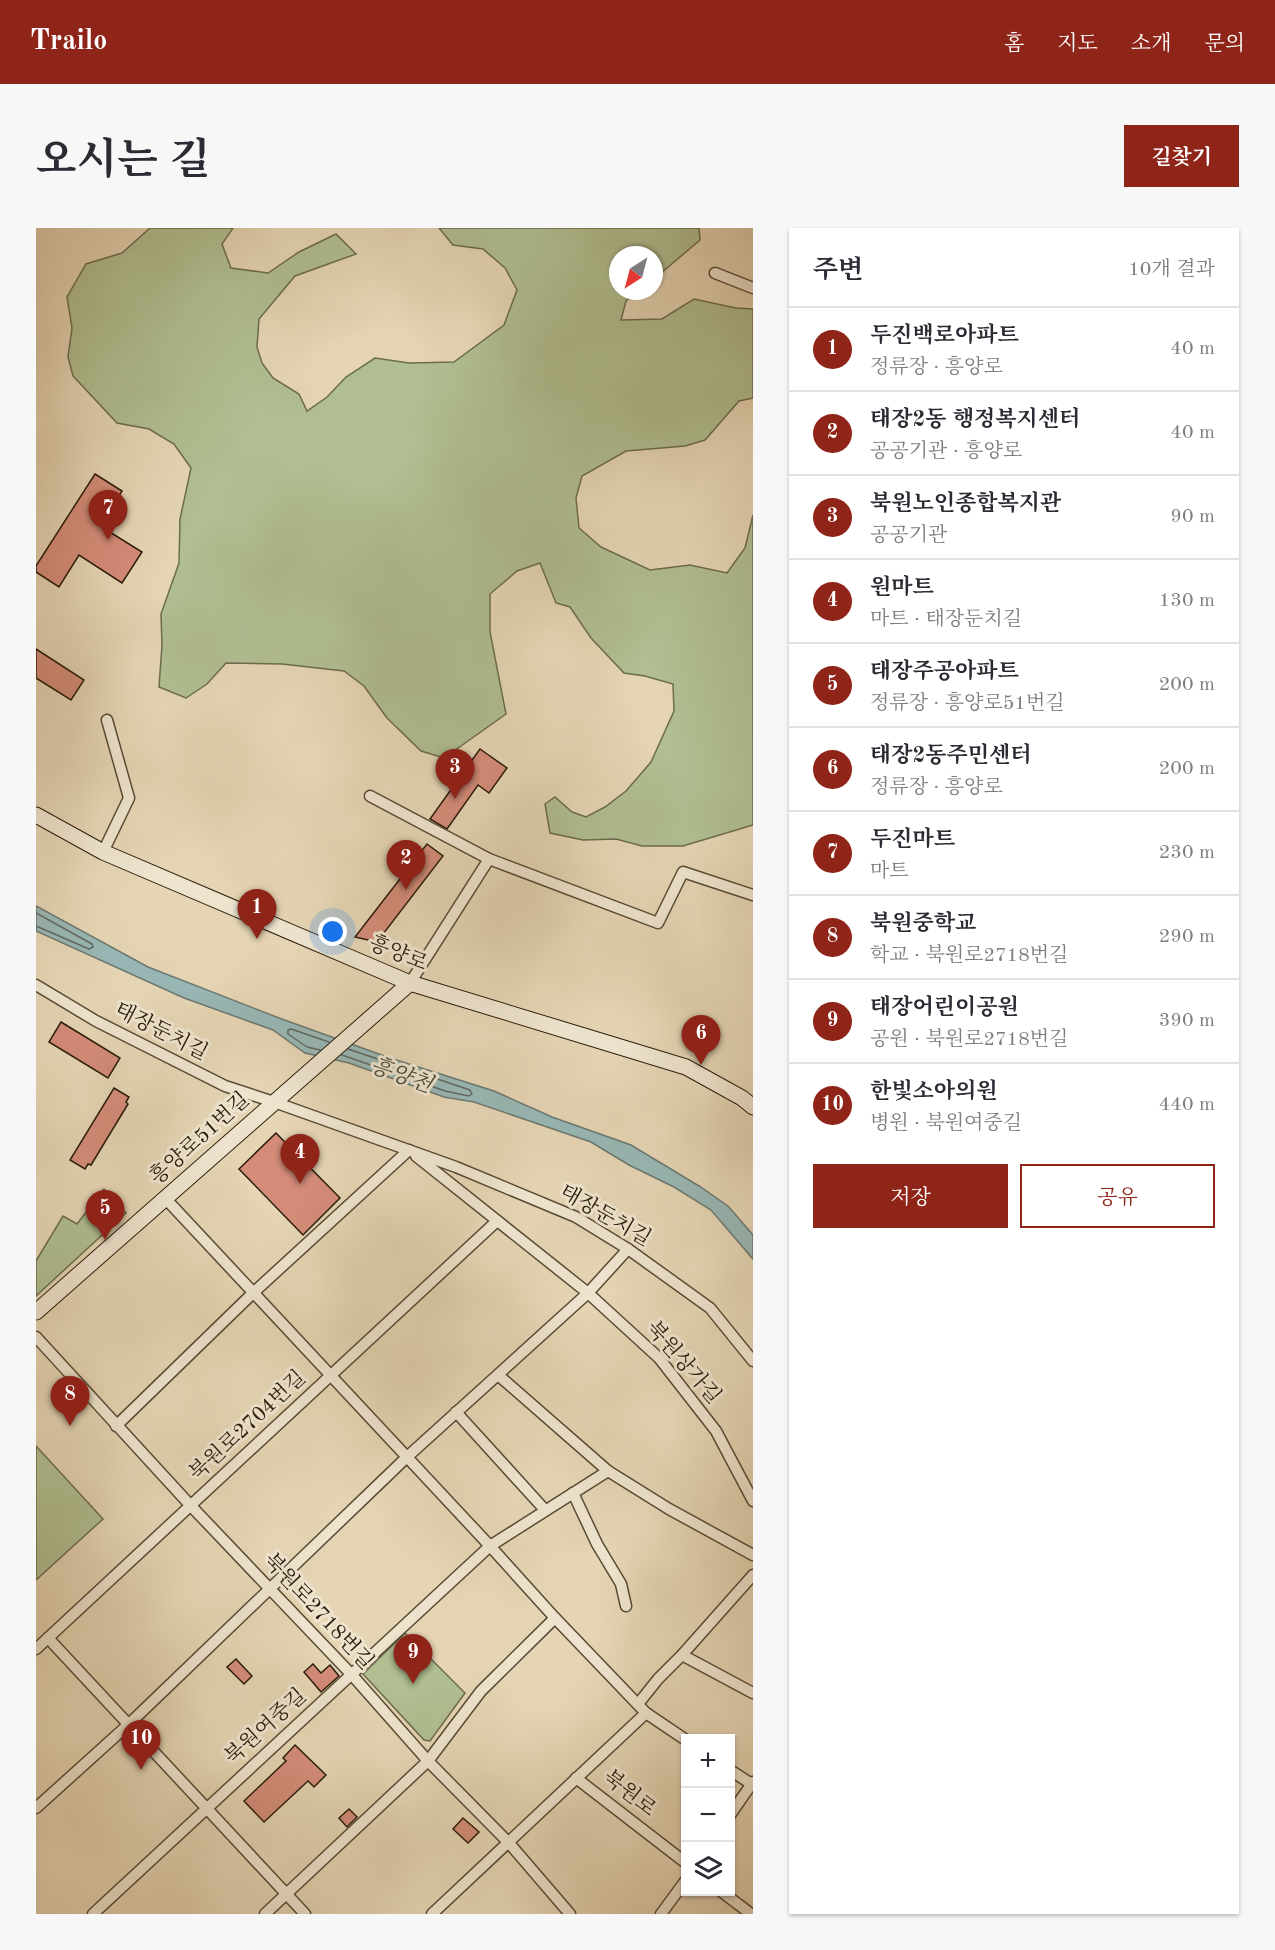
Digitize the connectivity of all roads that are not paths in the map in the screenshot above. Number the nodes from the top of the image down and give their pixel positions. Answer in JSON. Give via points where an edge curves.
{"nodes":[{"id":1,"x":715,"y":273,"type":"dead end"},
{"id":2,"x":753,"y":288,"type":"edge"},
{"id":3,"x":106,"y":720,"type":"dead end"},
{"id":4,"x":370,"y":796,"type":"dead end"},
{"id":5,"x":36,"y":815,"type":"edge"},
{"id":6,"x":103,"y":852,"type":"junction"},
{"id":7,"x":489,"y":859,"type":"junction"},
{"id":8,"x":753,"y":895,"type":"edge"},
{"id":9,"x":410,"y":983,"type":"junction"},
{"id":10,"x":36,"y":985,"type":"edge"},
{"id":11,"x":279,"y":1097,"type":"junction"},
{"id":12,"x":753,"y":1107,"type":"edge"},
{"id":13,"x":409,"y":1150,"type":"junction"},
{"id":14,"x":165,"y":1198,"type":"junction"},
{"id":15,"x":498,"y":1221,"type":"junction"},
{"id":16,"x":628,"y":1249,"type":"junction"},
{"id":17,"x":253,"y":1293,"type":"junction"},
{"id":18,"x":588,"y":1293,"type":"junction"},
{"id":19,"x":36,"y":1312,"type":"edge"},
{"id":20,"x":36,"y":1338,"type":"edge"},
{"id":21,"x":753,"y":1361,"type":"edge"},
{"id":22,"x":332,"y":1375,"type":"junction"},
{"id":23,"x":498,"y":1375,"type":"junction"},
{"id":24,"x":456,"y":1412,"type":"junction"},
{"id":25,"x":116,"y":1426,"type":"junction"},
{"id":26,"x":406,"y":1456,"type":"junction"},
{"id":27,"x":608,"y":1471,"type":"junction"},
{"id":28,"x":573,"y":1493,"type":"junction"},
{"id":29,"x":753,"y":1501,"type":"edge"},
{"id":30,"x":191,"y":1506,"type":"junction"},
{"id":31,"x":545,"y":1510,"type":"junction"},
{"id":32,"x":490,"y":1546,"type":"junction"},
{"id":33,"x":753,"y":1555,"type":"edge"},
{"id":34,"x":753,"y":1575,"type":"edge"},
{"id":35,"x":270,"y":1590,"type":"junction"},
{"id":36,"x":626,"y":1606,"type":"dead end"},
{"id":37,"x":555,"y":1618,"type":"junction"},
{"id":38,"x":48,"y":1638,"type":"junction"},
{"id":39,"x":36,"y":1649,"type":"edge"},
{"id":40,"x":682,"y":1654,"type":"junction"},
{"id":41,"x":352,"y":1675,"type":"junction"},
{"id":42,"x":753,"y":1693,"type":"edge"},
{"id":43,"x":638,"y":1704,"type":"junction"},
{"id":44,"x":646,"y":1713,"type":"junction"},
{"id":45,"x":129,"y":1724,"type":"junction"},
{"id":46,"x":681,"y":1737,"type":"edge"},
{"id":47,"x":428,"y":1761,"type":"junction"},
{"id":48,"x":735,"y":1773,"type":"edge"},
{"id":49,"x":576,"y":1778,"type":"junction"},
{"id":50,"x":753,"y":1784,"type":"edge"},
{"id":51,"x":206,"y":1808,"type":"junction"},
{"id":52,"x":735,"y":1808,"type":"edge"},
{"id":53,"x":36,"y":1809,"type":"edge"},
{"id":54,"x":509,"y":1843,"type":"junction"},
{"id":55,"x":681,"y":1859,"type":"edge"},
{"id":56,"x":681,"y":1887,"type":"edge"},
{"id":57,"x":286,"y":1894,"type":"junction"},
{"id":58,"x":727,"y":1896,"type":"edge"},
{"id":59,"x":93,"y":1914,"type":"edge"},
{"id":60,"x":265,"y":1914,"type":"edge"},
{"id":61,"x":305,"y":1914,"type":"edge"},
{"id":62,"x":432,"y":1914,"type":"edge"},
{"id":63,"x":570,"y":1914,"type":"edge"},
{"id":64,"x":661,"y":1914,"type":"edge"},
{"id":65,"x":751,"y":1914,"type":"edge"}],
"edges":[{"from":1,"to":2,"type":"street"},
{"from":3,"to":6,"type":"street","via":[[129,798]]},
{"from":4,"to":7,"type":"street"},
{"from":5,"to":6,"type":"street","name":"흥양로"},
{"from":6,"to":9,"type":"street","name":"흥양로"},
{"from":7,"to":8,"type":"street","via":[[658,923],[683,872]]},
{"from":7,"to":9,"type":"street"},
{"from":9,"to":11,"type":"street","name":"흥양로51번길"},
{"from":9,"to":12,"type":"street","name":"흥양로","via":[[686,1067]]},
{"from":10,"to":11,"type":"street","name":"태장둔치길","via":[[96,1021],[225,1086]]},
{"from":11,"to":13,"type":"street","name":"태장둔치길"},
{"from":11,"to":14,"type":"street","name":"흥양로51번길"},
{"from":13,"to":15,"type":"street","name":"북원상가길"},
{"from":13,"to":16,"type":"street","name":"태장둔치길","via":[[576,1217]]},
{"from":13,"to":17,"type":"street"},
{"from":14,"to":17,"type":"street","name":"북원로2704번길"},
{"from":14,"to":19,"type":"street","name":"흥양로51번길"},
{"from":15,"to":18,"type":"street","name":"북원상가길"},
{"from":15,"to":22,"type":"street"},
{"from":16,"to":18,"type":"street"},
{"from":16,"to":21,"type":"street","name":"태장둔치길","via":[[710,1308]]},
{"from":17,"to":22,"type":"street","name":"북원로2704번길"},
{"from":17,"to":25,"type":"street"},
{"from":18,"to":23,"type":"street"},
{"from":18,"to":29,"type":"street","name":"북원상가길","via":[[658,1358],[716,1431]]},
{"from":20,"to":25,"type":"street","name":"북원로2718번길"},
{"from":22,"to":26,"type":"street","name":"북원로2704번길"},
{"from":22,"to":30,"type":"street","name":"북원로2704번길"},
{"from":23,"to":24,"type":"street"},
{"from":23,"to":27,"type":"street"},
{"from":24,"to":26,"type":"street"},
{"from":24,"to":31,"type":"street"},
{"from":25,"to":30,"type":"street","name":"북원로2718번길"},
{"from":26,"to":32,"type":"street","name":"북원로2704번길"},
{"from":26,"to":35,"type":"street"},
{"from":27,"to":28,"type":"street"},
{"from":27,"to":33,"type":"street"},
{"from":28,"to":31,"type":"street"},
{"from":28,"to":36,"type":"street","via":[[621,1584]]},
{"from":30,"to":35,"type":"street","name":"북원로2718번길"},
{"from":30,"to":38,"type":"street"},
{"from":31,"to":32,"type":"street"},
{"from":32,"to":37,"type":"street","name":"북원로2704번길"},
{"from":32,"to":41,"type":"street"},
{"from":34,"to":40,"type":"street"},
{"from":35,"to":41,"type":"street","name":"북원로2718번길"},
{"from":35,"to":45,"type":"street"},
{"from":37,"to":43,"type":"street","name":"북원로2704번길"},
{"from":37,"to":47,"type":"street","via":[[481,1691]]},
{"from":38,"to":39,"type":"street"},
{"from":38,"to":45,"type":"street"},
{"from":40,"to":42,"type":"street"},
{"from":40,"to":43,"type":"street"},
{"from":41,"to":47,"type":"street","name":"북원로2718번길"},
{"from":41,"to":51,"type":"street","name":"북원여중길"},
{"from":43,"to":44,"type":"street","name":"북원로2704번길"},
{"from":44,"to":46,"type":"street","name":"북원로2704번길"},
{"from":44,"to":49,"type":"street"},
{"from":45,"to":51,"type":"street"},
{"from":45,"to":53,"type":"street"},
{"from":47,"to":54,"type":"street","name":"북원로2718번길"},
{"from":47,"to":57,"type":"street"},
{"from":48,"to":50,"type":"street"},
{"from":49,"to":54,"type":"street"},
{"from":49,"to":55,"type":"street","name":"북원로"},
{"from":50,"to":52,"type":"street"},
{"from":51,"to":57,"type":"street"},
{"from":51,"to":59,"type":"street","name":"북원여중길"},
{"from":54,"to":62,"type":"street"},
{"from":54,"to":63,"type":"street","name":"북원로2718번길"},
{"from":56,"to":64,"type":"street"},
{"from":57,"to":60,"type":"street"},
{"from":57,"to":61,"type":"street"},
{"from":58,"to":65,"type":"street"}]}
